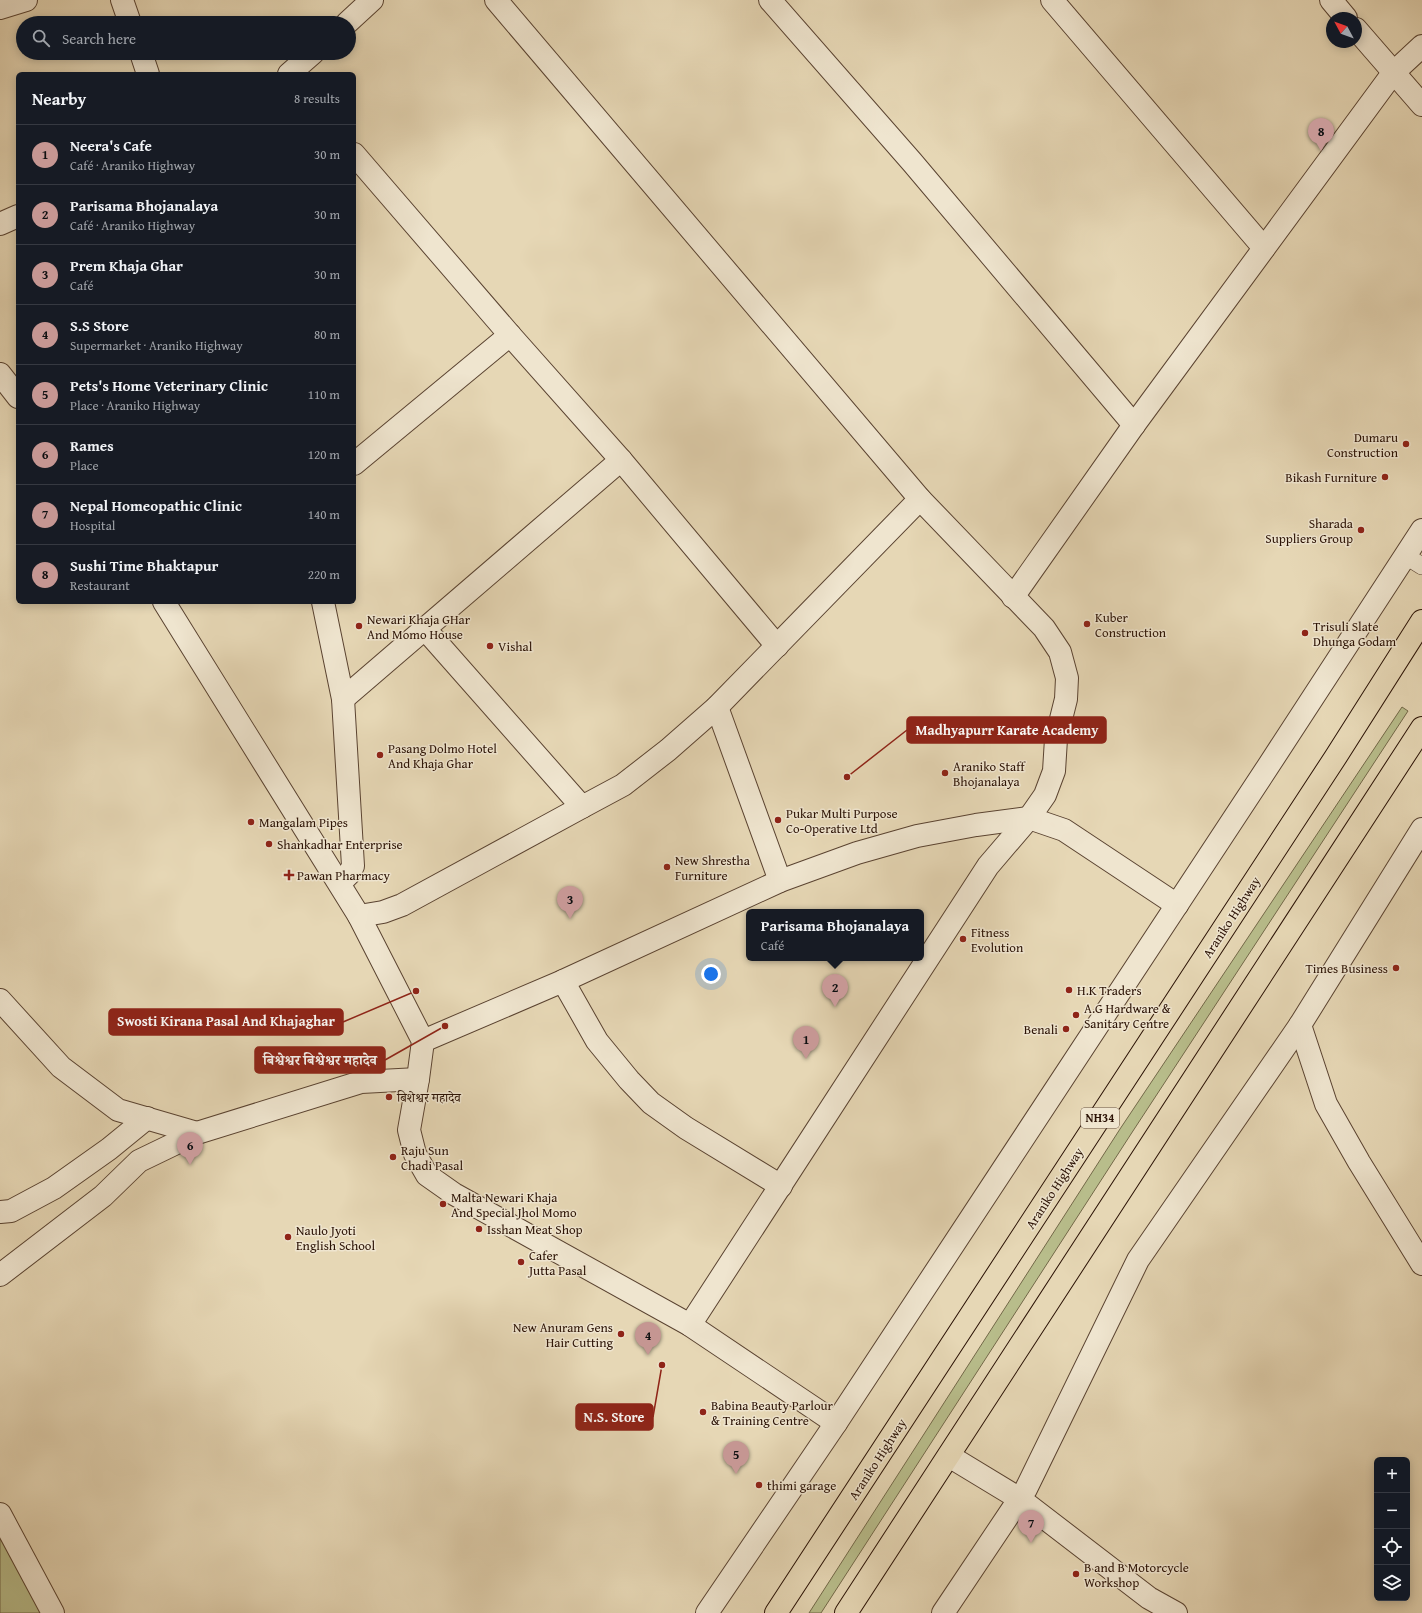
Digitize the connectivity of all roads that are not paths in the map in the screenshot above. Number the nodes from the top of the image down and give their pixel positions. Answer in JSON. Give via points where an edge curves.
{"nodes":[{"id":1,"x":26,"y":0,"type":"edge"},
{"id":2,"x":122,"y":0,"type":"edge"},
{"id":3,"x":372,"y":0,"type":"edge"},
{"id":4,"x":496,"y":0,"type":"edge"},
{"id":5,"x":770,"y":0,"type":"edge"},
{"id":6,"x":1052,"y":0,"type":"edge"},
{"id":7,"x":1331,"y":0,"type":"edge"},
{"id":8,"x":0,"y":8,"type":"edge"},
{"id":9,"x":1341,"y":12,"type":"edge"},
{"id":10,"x":128,"y":16,"type":"edge"},
{"id":11,"x":355,"y":16,"type":"edge"},
{"id":12,"x":1362,"y":36,"type":"edge"},
{"id":13,"x":1422,"y":46,"type":"edge"},
{"id":14,"x":143,"y":60,"type":"edge"},
{"id":15,"x":305,"y":60,"type":"edge"},
{"id":16,"x":147,"y":72,"type":"edge"},
{"id":17,"x":291,"y":72,"type":"edge"},
{"id":18,"x":1393,"y":73,"type":"junction"},
{"id":19,"x":1422,"y":105,"type":"edge"},
{"id":20,"x":356,"y":156,"type":"edge"},
{"id":21,"x":16,"y":217,"type":"edge"},
{"id":22,"x":0,"y":224,"type":"edge"},
{"id":23,"x":1264,"y":248,"type":"junction"},
{"id":24,"x":510,"y":335,"type":"junction"},
{"id":25,"x":0,"y":374,"type":"edge"},
{"id":26,"x":16,"y":394,"type":"edge"},
{"id":27,"x":1134,"y":425,"type":"junction"},
{"id":28,"x":621,"y":460,"type":"junction"},
{"id":29,"x":356,"y":462,"type":"edge"},
{"id":30,"x":920,"y":499,"type":"junction"},
{"id":31,"x":1422,"y":530,"type":"edge"},
{"id":32,"x":1414,"y":561,"type":"edge"},
{"id":33,"x":1013,"y":597,"type":"junction"},
{"id":34,"x":165,"y":604,"type":"edge"},
{"id":35,"x":323,"y":604,"type":"edge"},
{"id":36,"x":1422,"y":621,"type":"edge"},
{"id":37,"x":425,"y":629,"type":"junction"},
{"id":38,"x":777,"y":646,"type":"junction"},
{"id":39,"x":343,"y":699,"type":"junction"},
{"id":40,"x":717,"y":707,"type":"junction"},
{"id":41,"x":1422,"y":728,"type":"edge"},
{"id":42,"x":582,"y":807,"type":"junction"},
{"id":43,"x":1029,"y":818,"type":"junction"},
{"id":44,"x":1422,"y":829,"type":"edge"},
{"id":45,"x":780,"y":881,"type":"junction"},
{"id":46,"x":340,"y":883,"type":"junction"},
{"id":47,"x":1178,"y":905,"type":"junction"},
{"id":48,"x":360,"y":916,"type":"junction"},
{"id":49,"x":563,"y":981,"type":"junction"},
{"id":50,"x":0,"y":1000,"type":"edge"},
{"id":51,"x":1300,"y":1026,"type":"junction"},
{"id":52,"x":422,"y":1041,"type":"junction"},
{"id":53,"x":418,"y":1079,"type":"junction"},
{"id":54,"x":147,"y":1118,"type":"junction"},
{"id":55,"x":197,"y":1133,"type":"junction"},
{"id":56,"x":781,"y":1186,"type":"junction"},
{"id":57,"x":0,"y":1212,"type":"edge"},
{"id":58,"x":1422,"y":1264,"type":"edge"},
{"id":59,"x":0,"y":1275,"type":"edge"},
{"id":60,"x":690,"y":1325,"type":"junction"},
{"id":61,"x":836,"y":1423,"type":"junction"},
{"id":62,"x":949,"y":1456,"type":"junction"},
{"id":63,"x":1020,"y":1499,"type":"junction"},
{"id":64,"x":0,"y":1514,"type":"edge"},
{"id":65,"x":53,"y":1613,"type":"edge"},
{"id":66,"x":707,"y":1613,"type":"edge"},
{"id":67,"x":776,"y":1613,"type":"edge"},
{"id":68,"x":846,"y":1613,"type":"edge"},
{"id":69,"x":943,"y":1613,"type":"edge"},
{"id":70,"x":1176,"y":1613,"type":"edge"}],
"edges":[{"from":1,"to":8,"type":"street"},
{"from":2,"to":10,"type":"street"},
{"from":3,"to":11,"type":"street"},
{"from":4,"to":30,"type":"street"},
{"from":5,"to":27,"type":"street","via":[[912,162]]},
{"from":6,"to":23,"type":"street"},
{"from":7,"to":9,"type":"street"},
{"from":12,"to":18,"type":"street"},
{"from":13,"to":18,"type":"street"},
{"from":14,"to":16,"type":"street"},
{"from":15,"to":17,"type":"street"},
{"from":18,"to":19,"type":"street"},
{"from":18,"to":23,"type":"street"},
{"from":20,"to":24,"type":"street"},
{"from":21,"to":22,"type":"street"},
{"from":23,"to":27,"type":"street"},
{"from":24,"to":28,"type":"street"},
{"from":24,"to":29,"type":"street"},
{"from":25,"to":26,"type":"street"},
{"from":27,"to":33,"type":"street"},
{"from":28,"to":37,"type":"street"},
{"from":28,"to":38,"type":"street"},
{"from":30,"to":33,"type":"street"},
{"from":30,"to":38,"type":"street"},
{"from":31,"to":32,"type":"street"},
{"from":32,"to":47,"type":"street"},
{"from":33,"to":43,"type":"street","via":[[1044,628],[1060,652],[1067,678],[1066,699],[1056,739],[1054,771],[1045,795]]},
{"from":34,"to":46,"type":"street"},
{"from":35,"to":39,"type":"street"},
{"from":36,"to":67,"type":"highway","name":"Araniko Highway","number":"NH34"},
{"from":37,"to":39,"type":"street"},
{"from":37,"to":42,"type":"street"},
{"from":38,"to":40,"type":"street"},
{"from":39,"to":46,"type":"street","via":[[353,866]]},
{"from":40,"to":42,"type":"street","via":[[623,785]]},
{"from":40,"to":45,"type":"street"},
{"from":41,"to":62,"type":"highway"},
{"from":42,"to":48,"type":"street","via":[[402,904],[383,912]]},
{"from":43,"to":45,"type":"street","via":[[917,836],[856,853]]},
{"from":43,"to":47,"type":"street","via":[[1064,830]]},
{"from":43,"to":56,"type":"street","via":[[988,866]]},
{"from":44,"to":51,"type":"street"},
{"from":45,"to":49,"type":"street"},
{"from":46,"to":48,"type":"street"},
{"from":47,"to":61,"type":"street"},
{"from":48,"to":52,"type":"street"},
{"from":49,"to":52,"type":"street"},
{"from":49,"to":56,"type":"street","via":[[597,1041],[651,1103],[686,1128]]},
{"from":50,"to":54,"type":"street","via":[[61,1067],[118,1110]]},
{"from":51,"to":58,"type":"street","via":[[1326,1104]]},
{"from":51,"to":63,"type":"street","via":[[1138,1260]]},
{"from":52,"to":53,"type":"street"},
{"from":53,"to":55,"type":"street","via":[[361,1082]]},
{"from":53,"to":60,"type":"street","via":[[409,1130],[415,1154],[427,1175],[454,1194]]},
{"from":54,"to":55,"type":"street"},
{"from":54,"to":57,"type":"street","via":[[54,1188],[11,1211]]},
{"from":55,"to":59,"type":"street","via":[[139,1161],[103,1196]]},
{"from":56,"to":60,"type":"street"},
{"from":60,"to":61,"type":"street"},
{"from":61,"to":66,"type":"street"},
{"from":62,"to":63,"type":"street"},
{"from":62,"to":68,"type":"highway"},
{"from":63,"to":69,"type":"street"},
{"from":63,"to":70,"type":"street","via":[[1149,1598]]},
{"from":64,"to":65,"type":"street"}]}
